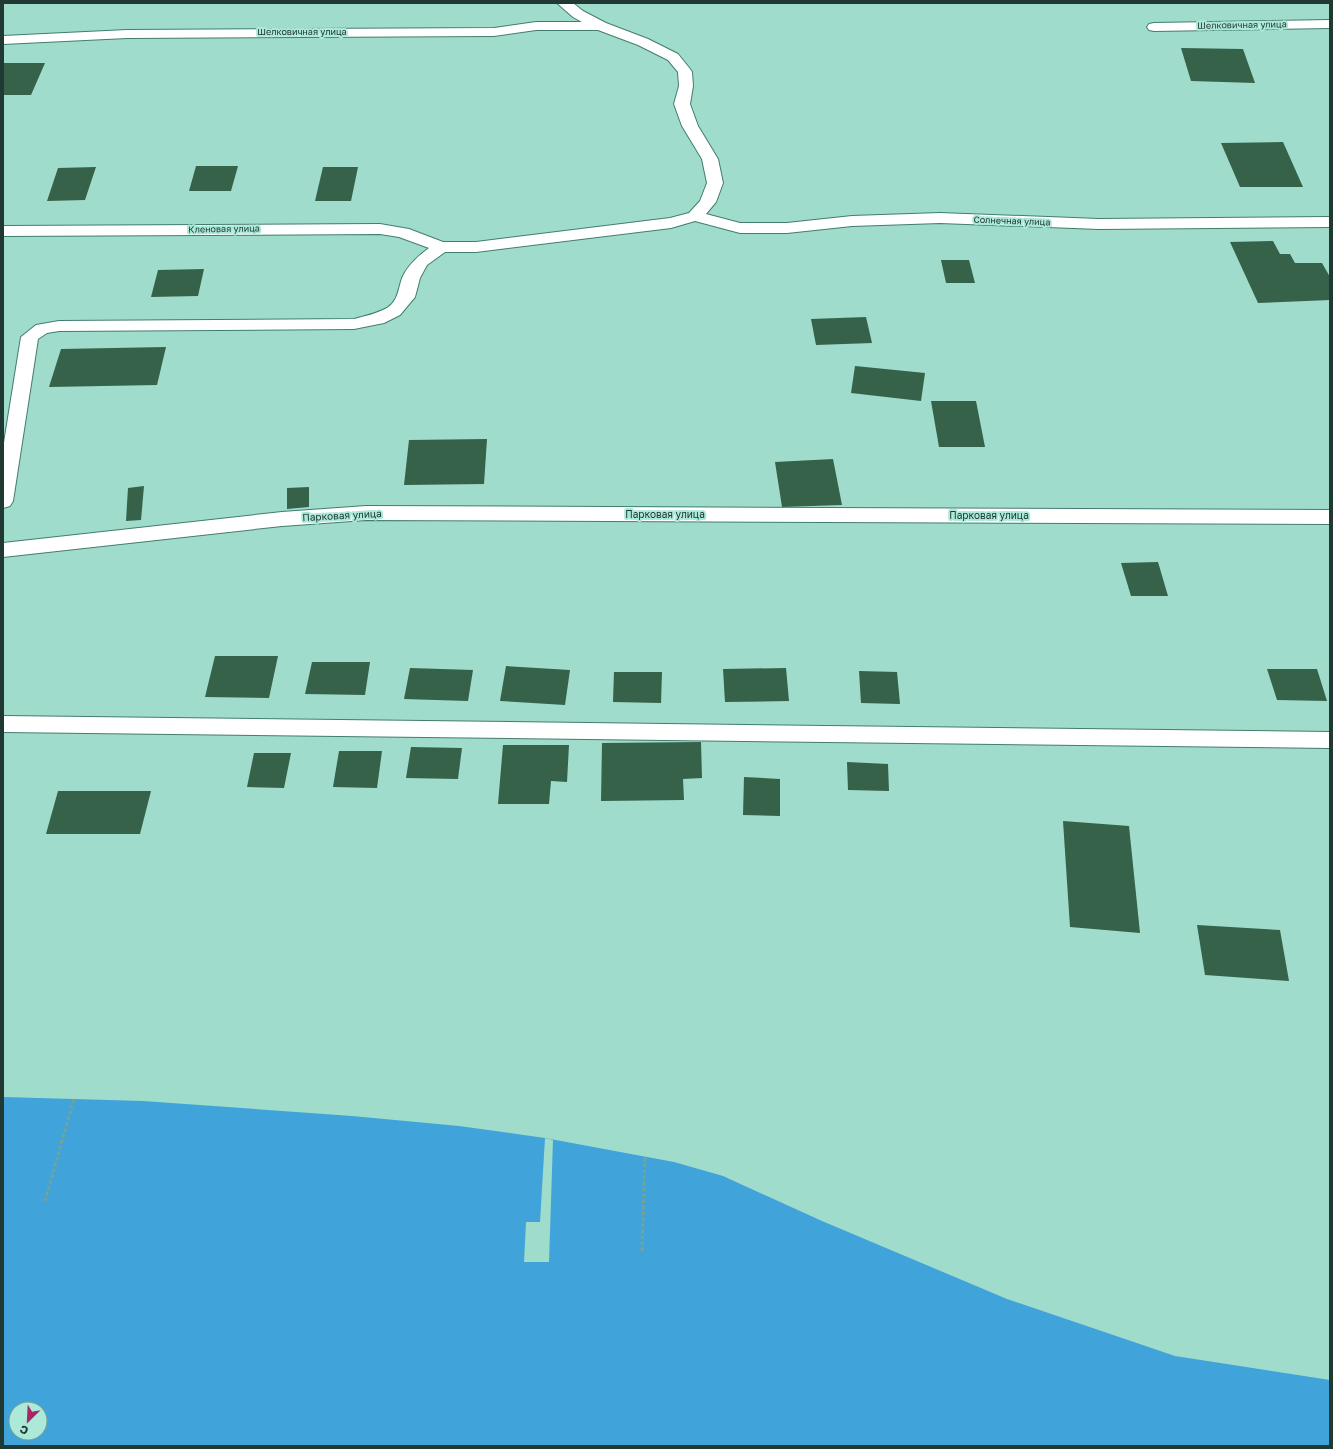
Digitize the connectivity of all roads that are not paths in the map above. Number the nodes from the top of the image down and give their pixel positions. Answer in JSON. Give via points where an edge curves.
{"nodes":[{"id":1,"x":564,"y":3,"type":"edge"},
{"id":2,"x":1330,"y":24,"type":"edge"},
{"id":3,"x":601,"y":26,"type":"junction"},
{"id":4,"x":1154,"y":27,"type":"dead end"},
{"id":5,"x":3,"y":40,"type":"edge"},
{"id":6,"x":695,"y":216,"type":"junction"},
{"id":7,"x":1330,"y":222,"type":"edge"},
{"id":8,"x":3,"y":231,"type":"edge"},
{"id":9,"x":441,"y":247,"type":"junction"},
{"id":10,"x":3,"y":501,"type":"edge"},
{"id":11,"x":1330,"y":517,"type":"edge"},
{"id":12,"x":3,"y":550,"type":"edge"},
{"id":13,"x":3,"y":724,"type":"edge"},
{"id":14,"x":1330,"y":740,"type":"edge"}],
"edges":[{"from":1,"to":3,"type":"street"},
{"from":2,"to":4,"type":"street","name":"Шелковичная улица"},
{"from":3,"to":5,"type":"street","name":"Шелковичная улица","via":[[536,26],[494,32],[128,34]]},
{"from":3,"to":6,"type":"street","via":[[643,42],[672,57],[685,72],[686,86],[682,104],[690,126],[710,160],[715,183],[708,202]]},
{"from":6,"to":7,"type":"street","name":"Солнечная улица","via":[[740,228],[787,228],[852,221],[940,218],[1099,224]]},
{"from":6,"to":9,"type":"street","via":[[671,223],[629,229],[476,247]]},
{"from":8,"to":9,"type":"street","name":"Кленовая улица","via":[[380,229],[403,233]]},
{"from":9,"to":10,"type":"street","via":[[421,262],[411,278],[406,297],[394,311],[378,319],[354,324],[59,326],[42,329],[30,337],[21,381],[12,462]]},
{"from":11,"to":12,"type":"street","name":"Парковая улица","via":[[366,513],[282,519]]},
{"from":13,"to":14,"type":"street"}]}
